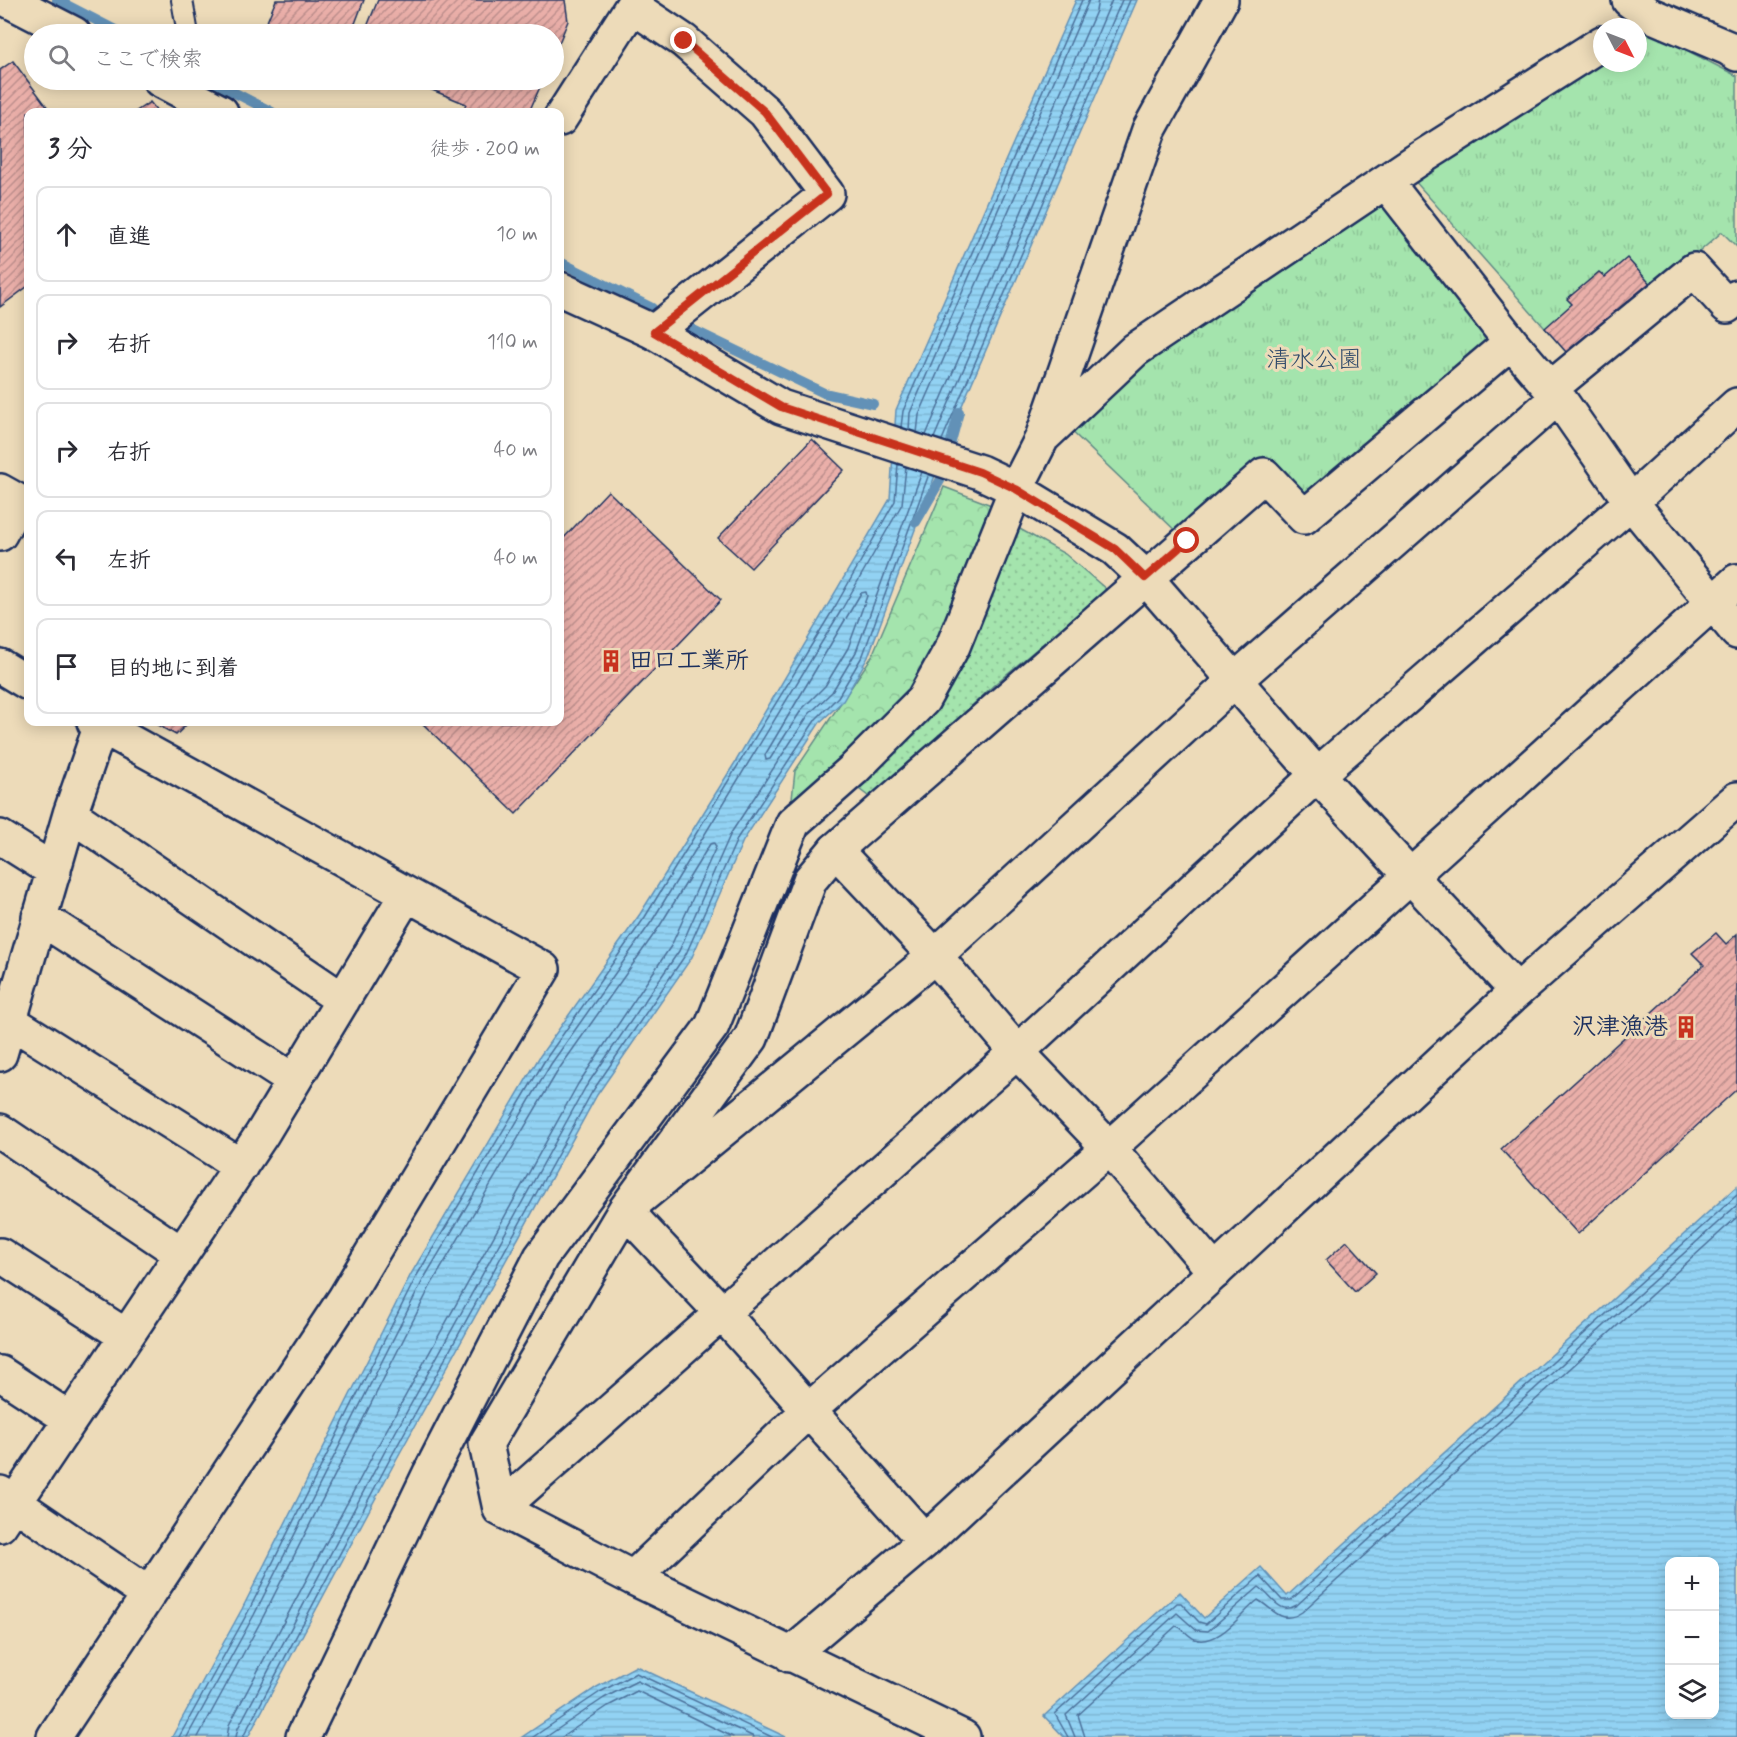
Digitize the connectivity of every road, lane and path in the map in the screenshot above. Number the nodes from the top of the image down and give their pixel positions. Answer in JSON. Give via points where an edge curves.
{"nodes":[{"id":1,"x":8,"y":0,"type":"edge"},
{"id":2,"x":182,"y":0,"type":"edge"},
{"id":3,"x":1221,"y":0,"type":"edge"},
{"id":4,"x":634,"y":3,"type":"edge"},
{"id":5,"x":1644,"y":10,"type":"edge"},
{"id":6,"x":55,"y":24,"type":"edge"},
{"id":7,"x":186,"y":24,"type":"edge"},
{"id":8,"x":1593,"y":49,"type":"edge"},
{"id":9,"x":1737,"y":54,"type":"edge"},
{"id":10,"x":186,"y":90,"type":"edge"},
{"id":11,"x":215,"y":108,"type":"edge"},
{"id":12,"x":564,"y":113,"type":"edge"},
{"id":13,"x":1386,"y":182,"type":"junction"},
{"id":14,"x":564,"y":291,"type":"edge"},
{"id":15,"x":1737,"y":297,"type":"edge"},
{"id":16,"x":654,"y":332,"type":"junction"},
{"id":17,"x":1511,"y":342,"type":"junction"},
{"id":18,"x":1554,"y":392,"type":"junction"},
{"id":19,"x":1737,"y":405,"type":"edge"},
{"id":20,"x":1042,"y":438,"type":"junction"},
{"id":21,"x":1016,"y":489,"type":"junction"},
{"id":22,"x":0,"y":491,"type":"edge"},
{"id":23,"x":1631,"y":502,"type":"junction"},
{"id":24,"x":0,"y":534,"type":"edge"},
{"id":25,"x":1145,"y":578,"type":"junction"},
{"id":26,"x":1737,"y":581,"type":"edge"},
{"id":27,"x":1713,"y":603,"type":"junction"},
{"id":28,"x":1737,"y":632,"type":"edge"},
{"id":29,"x":0,"y":666,"type":"edge"},
{"id":30,"x":24,"y":681,"type":"edge"},
{"id":31,"x":1234,"y":681,"type":"junction"},
{"id":32,"x":97,"y":726,"type":"edge"},
{"id":33,"x":103,"y":726,"type":"edge"},
{"id":34,"x":1317,"y":775,"type":"junction"},
{"id":35,"x":1737,"y":799,"type":"edge"},
{"id":36,"x":70,"y":814,"type":"junction"},
{"id":37,"x":0,"y":837,"type":"edge"},
{"id":38,"x":835,"y":850,"type":"junction"},
{"id":39,"x":54,"y":871,"type":"junction"},
{"id":40,"x":1410,"y":877,"type":"junction"},
{"id":41,"x":406,"y":895,"type":"junction"},
{"id":42,"x":39,"y":916,"type":"junction"},
{"id":43,"x":935,"y":956,"type":"junction"},
{"id":44,"x":10,"y":982,"type":"edge"},
{"id":45,"x":1517,"y":991,"type":"junction"},
{"id":46,"x":343,"y":1000,"type":"junction"},
{"id":47,"x":10,"y":1021,"type":"junction"},
{"id":48,"x":1017,"y":1052,"type":"junction"},
{"id":49,"x":0,"y":1054,"type":"edge"},
{"id":50,"x":294,"y":1081,"type":"junction"},
{"id":51,"x":0,"y":1131,"type":"edge"},
{"id":52,"x":1110,"y":1148,"type":"junction"},
{"id":53,"x":241,"y":1166,"type":"junction"},
{"id":54,"x":625,"y":1210,"type":"junction"},
{"id":55,"x":182,"y":1254,"type":"junction"},
{"id":56,"x":0,"y":1255,"type":"edge"},
{"id":57,"x":1215,"y":1272,"type":"junction"},
{"id":58,"x":722,"y":1313,"type":"junction"},
{"id":59,"x":126,"y":1336,"type":"junction"},
{"id":60,"x":0,"y":1373,"type":"edge"},
{"id":61,"x":809,"y":1410,"type":"junction"},
{"id":62,"x":70,"y":1419,"type":"junction"},
{"id":63,"x":5,"y":1507,"type":"edge"},
{"id":64,"x":500,"y":1509,"type":"junction"},
{"id":65,"x":925,"y":1541,"type":"junction"},
{"id":66,"x":633,"y":1578,"type":"junction"},
{"id":67,"x":147,"y":1593,"type":"junction"},
{"id":68,"x":790,"y":1655,"type":"junction"},
{"id":69,"x":54,"y":1737,"type":"edge"},
{"id":70,"x":303,"y":1737,"type":"edge"},
{"id":71,"x":963,"y":1737,"type":"edge"}],
"edges":[{"from":1,"to":6,"type":"street"},
{"from":2,"to":7,"type":"lane"},
{"from":3,"to":20,"type":"street","via":[[1149,130]]},
{"from":4,"to":12,"type":"street"},
{"from":4,"to":16,"type":"street","via":[[765,112],[827,194]]},
{"from":5,"to":9,"type":"street"},
{"from":8,"to":13,"type":"street"},
{"from":10,"to":11,"type":"street"},
{"from":13,"to":17,"type":"street"},
{"from":13,"to":20,"type":"street","via":[[1135,350]]},
{"from":14,"to":16,"type":"street"},
{"from":15,"to":18,"type":"street","via":[[1727,306],[1694,270]]},
{"from":16,"to":21,"type":"street","via":[[781,407],[971,469]]},
{"from":17,"to":18,"type":"street"},
{"from":17,"to":25,"type":"street","via":[[1304,517],[1264,475]]},
{"from":18,"to":23,"type":"street"},
{"from":18,"to":31,"type":"street"},
{"from":19,"to":23,"type":"street"},
{"from":20,"to":21,"type":"street"},
{"from":21,"to":25,"type":"street","via":[[1115,549]]},
{"from":21,"to":70,"type":"street","via":[[953,646],[923,700],[793,823],[712,1026],[541,1257],[430,1473]]},
{"from":22,"to":24,"type":"street","via":[[18,501]]},
{"from":23,"to":27,"type":"street"},
{"from":23,"to":34,"type":"street"},
{"from":25,"to":31,"type":"street"},
{"from":25,"to":38,"type":"street"},
{"from":26,"to":27,"type":"street"},
{"from":27,"to":28,"type":"street"},
{"from":27,"to":40,"type":"street"},
{"from":29,"to":30,"type":"street"},
{"from":31,"to":34,"type":"street"},
{"from":31,"to":43,"type":"street"},
{"from":32,"to":36,"type":"street"},
{"from":33,"to":41,"type":"street"},
{"from":34,"to":40,"type":"street"},
{"from":34,"to":48,"type":"street"},
{"from":35,"to":45,"type":"street"},
{"from":36,"to":39,"type":"street"},
{"from":36,"to":46,"type":"street"},
{"from":37,"to":39,"type":"street"},
{"from":38,"to":43,"type":"street"},
{"from":38,"to":54,"type":"street","via":[[810,880],[752,1038]]},
{"from":39,"to":42,"type":"street"},
{"from":40,"to":45,"type":"street"},
{"from":40,"to":52,"type":"street"},
{"from":41,"to":46,"type":"street"},
{"from":41,"to":67,"type":"street","via":[[543,969],[345,1298]]},
{"from":42,"to":44,"type":"street"},
{"from":42,"to":50,"type":"street"},
{"from":43,"to":48,"type":"street"},
{"from":43,"to":54,"type":"street"},
{"from":44,"to":47,"type":"street"},
{"from":45,"to":57,"type":"street"},
{"from":46,"to":50,"type":"street"},
{"from":47,"to":49,"type":"street"},
{"from":47,"to":53,"type":"street"},
{"from":48,"to":52,"type":"street"},
{"from":48,"to":58,"type":"street"},
{"from":50,"to":53,"type":"street"},
{"from":51,"to":55,"type":"street"},
{"from":52,"to":57,"type":"street"},
{"from":52,"to":61,"type":"street"},
{"from":53,"to":55,"type":"street"},
{"from":54,"to":58,"type":"street"},
{"from":54,"to":64,"type":"street","via":[[486,1444]]},
{"from":55,"to":59,"type":"street"},
{"from":56,"to":59,"type":"street"},
{"from":57,"to":65,"type":"street"},
{"from":58,"to":61,"type":"street"},
{"from":58,"to":64,"type":"street"},
{"from":59,"to":62,"type":"street"},
{"from":60,"to":62,"type":"street"},
{"from":61,"to":65,"type":"street"},
{"from":61,"to":66,"type":"street"},
{"from":62,"to":63,"type":"street"},
{"from":63,"to":67,"type":"street"},
{"from":64,"to":66,"type":"street"},
{"from":65,"to":68,"type":"street"},
{"from":66,"to":68,"type":"street"},
{"from":67,"to":69,"type":"street"},
{"from":68,"to":71,"type":"street"}]}
